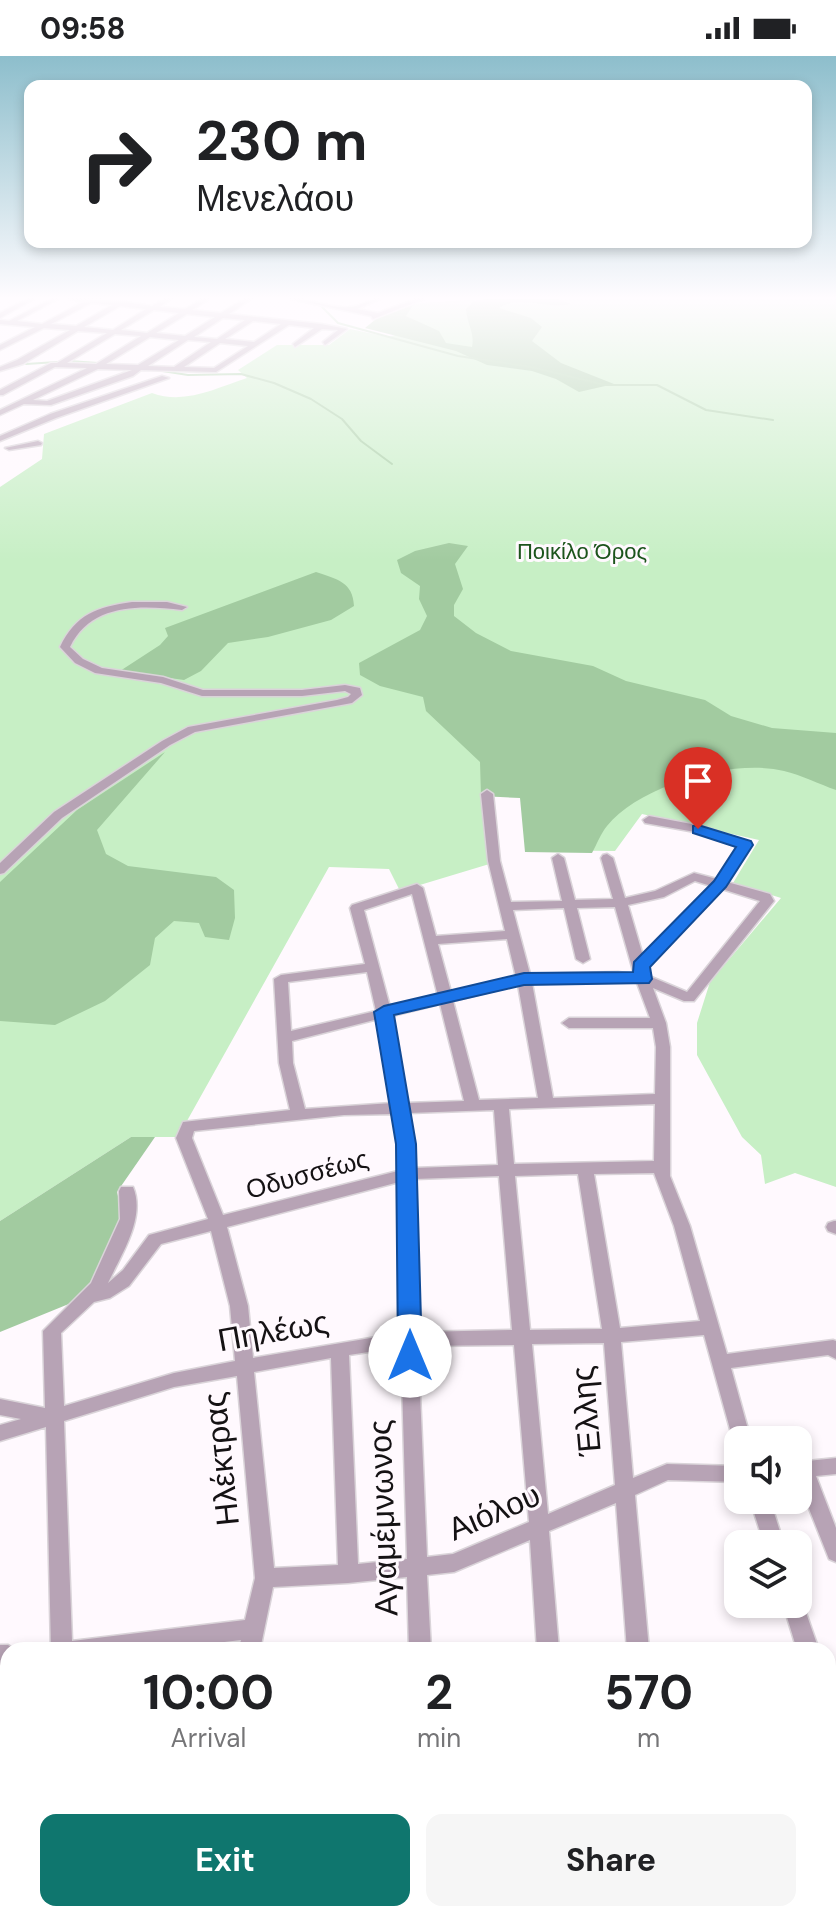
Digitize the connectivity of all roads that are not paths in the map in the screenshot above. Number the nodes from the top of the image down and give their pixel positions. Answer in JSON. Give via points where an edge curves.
{"nodes":[{"id":1,"x":56,"y":386,"type":"edge"},
{"id":2,"x":93,"y":386,"type":"edge"},
{"id":3,"x":141,"y":386,"type":"edge"},
{"id":4,"x":23,"y":402,"type":"junction"},
{"id":5,"x":0,"y":413,"type":"edge"},
{"id":6,"x":0,"y":439,"type":"edge"},
{"id":7,"x":38,"y":443,"type":"dead end"},
{"id":8,"x":5,"y":450,"type":"edge"},
{"id":9,"x":182,"y":607,"type":"dead end"},
{"id":10,"x":487,"y":794,"type":"dead end"},
{"id":11,"x":649,"y":820,"type":"dead end"},
{"id":12,"x":558,"y":858,"type":"dead end"},
{"id":13,"x":607,"y":858,"type":"dead end"},
{"id":14,"x":0,"y":870,"type":"edge"},
{"id":15,"x":720,"y":884,"type":"junction"},
{"id":16,"x":621,"y":903,"type":"junction"},
{"id":17,"x":569,"y":904,"type":"junction"},
{"id":18,"x":505,"y":906,"type":"junction"},
{"id":19,"x":513,"y":935,"type":"junction"},
{"id":20,"x":432,"y":940,"type":"junction"},
{"id":21,"x":583,"y":959,"type":"dead end"},
{"id":22,"x":372,"y":967,"type":"junction"},
{"id":23,"x":642,"y":972,"type":"junction"},
{"id":24,"x":524,"y":979,"type":"junction"},
{"id":25,"x":445,"y":999,"type":"junction"},
{"id":26,"x":384,"y":1012,"type":"junction"},
{"id":27,"x":569,"y":1023,"type":"dead end"},
{"id":28,"x":659,"y":1023,"type":"junction"},
{"id":29,"x":283,"y":1038,"type":"junction"},
{"id":30,"x":661,"y":1099,"type":"junction"},
{"id":31,"x":546,"y":1103,"type":"junction"},
{"id":32,"x":501,"y":1105,"type":"junction"},
{"id":33,"x":473,"y":1106,"type":"junction"},
{"id":34,"x":400,"y":1108,"type":"junction"},
{"id":35,"x":299,"y":1114,"type":"junction"},
{"id":36,"x":662,"y":1167,"type":"junction"},
{"id":37,"x":585,"y":1168,"type":"junction"},
{"id":38,"x":508,"y":1170,"type":"junction"},
{"id":39,"x":408,"y":1174,"type":"junction"},
{"id":40,"x":127,"y":1191,"type":"dead end"},
{"id":41,"x":218,"y":1225,"type":"junction"},
{"id":42,"x":89,"y":1296,"type":"junction"},
{"id":43,"x":709,"y":1327,"type":"junction"},
{"id":44,"x":612,"y":1336,"type":"junction"},
{"id":45,"x":522,"y":1337,"type":"junction"},
{"id":46,"x":410,"y":1339,"type":"junction"},
{"id":47,"x":340,"y":1349,"type":"junction"},
{"id":48,"x":835,"y":1349,"type":"edge"},
{"id":49,"x":720,"y":1362,"type":"junction"},
{"id":50,"x":244,"y":1368,"type":"junction"},
{"id":51,"x":0,"y":1407,"type":"edge"},
{"id":52,"x":57,"y":1418,"type":"junction"},
{"id":53,"x":738,"y":1426,"type":"edge"},
{"id":54,"x":0,"y":1433,"type":"edge"},
{"id":55,"x":836,"y":1466,"type":"edge"},
{"id":56,"x":812,"y":1469,"type":"edge"},
{"id":57,"x":724,"y":1474,"type":"edge"},
{"id":58,"x":625,"y":1489,"type":"junction"},
{"id":59,"x":812,"y":1498,"type":"edge"},
{"id":60,"x":539,"y":1526,"type":"junction"},
{"id":61,"x":836,"y":1553,"type":"edge"},
{"id":62,"x":419,"y":1568,"type":"junction"},
{"id":63,"x":348,"y":1574,"type":"junction"},
{"id":64,"x":265,"y":1578,"type":"junction"},
{"id":65,"x":798,"y":1618,"type":"edge"},
{"id":66,"x":250,"y":1640,"type":"edge"},
{"id":67,"x":62,"y":1642,"type":"edge"},
{"id":68,"x":214,"y":1642,"type":"edge"},
{"id":69,"x":420,"y":1642,"type":"edge"},
{"id":70,"x":547,"y":1642,"type":"edge"},
{"id":71,"x":637,"y":1642,"type":"edge"},
{"id":72,"x":805,"y":1642,"type":"edge"}],
"edges":[{"from":1,"to":4,"type":"street"},
{"from":2,"to":4,"type":"street","via":[[48,403]]},
{"from":3,"to":6,"type":"street"},
{"from":4,"to":5,"type":"street"},
{"from":7,"to":8,"type":"street"},
{"from":9,"to":14,"type":"street","via":[[140,603],[111,608],[84,621],[69,634],[65,647],[99,671],[163,680],[202,693],[345,688],[357,695],[192,729],[58,815]]},
{"from":10,"to":18,"type":"street"},
{"from":11,"to":15,"type":"street","via":[[745,845]]},
{"from":12,"to":17,"type":"street"},
{"from":13,"to":16,"type":"street"},
{"from":15,"to":16,"type":"street","via":[[694,877],[659,894]]},
{"from":15,"to":23,"type":"street"},
{"from":15,"to":23,"type":"street","via":[[767,901],[689,998]]},
{"from":16,"to":17,"type":"street"},
{"from":16,"to":23,"type":"street"},
{"from":17,"to":18,"type":"street"},
{"from":17,"to":21,"type":"street"},
{"from":18,"to":19,"type":"street"},
{"from":19,"to":20,"type":"street"},
{"from":19,"to":24,"type":"street"},
{"from":20,"to":22,"type":"street","name":"Αγαμέμνωνος","via":[[417,888],[357,908]]},
{"from":20,"to":25,"type":"street"},
{"from":22,"to":26,"type":"street","name":"Αγαμέμνωνος"},
{"from":22,"to":29,"type":"street","via":[[281,979]]},
{"from":23,"to":24,"type":"street"},
{"from":23,"to":28,"type":"street"},
{"from":24,"to":25,"type":"street"},
{"from":24,"to":31,"type":"street"},
{"from":25,"to":26,"type":"street"},
{"from":25,"to":33,"type":"street"},
{"from":26,"to":29,"type":"street"},
{"from":26,"to":34,"type":"street","name":"Αγαμέμνωνος"},
{"from":27,"to":28,"type":"street"},
{"from":28,"to":30,"type":"street"},
{"from":29,"to":35,"type":"street"},
{"from":30,"to":31,"type":"street"},
{"from":30,"to":36,"type":"street"},
{"from":31,"to":32,"type":"street"},
{"from":32,"to":33,"type":"street"},
{"from":32,"to":38,"type":"street"},
{"from":33,"to":34,"type":"street"},
{"from":34,"to":35,"type":"street"},
{"from":34,"to":39,"type":"street","name":"Αγαμέμνωνος"},
{"from":35,"to":41,"type":"street","name":"Ηλέκτρας","via":[[188,1126],[184,1138]]},
{"from":36,"to":37,"type":"street","name":"Οδυσσέως"},
{"from":36,"to":43,"type":"street"},
{"from":37,"to":38,"type":"street","name":"Οδυσσέως"},
{"from":37,"to":44,"type":"street","name":"Έλλης"},
{"from":38,"to":39,"type":"street","name":"Οδυσσέως"},
{"from":38,"to":45,"type":"street"},
{"from":39,"to":41,"type":"street","name":"Οδυσσέως"},
{"from":39,"to":46,"type":"street","name":"Αγαμέμνωνος"},
{"from":40,"to":42,"type":"street","via":[[128,1219]]},
{"from":41,"to":42,"type":"street","name":"Οδυσσέως","via":[[155,1239],[127,1279]]},
{"from":41,"to":50,"type":"street","name":"Ηλέκτρας","via":[[239,1306]]},
{"from":42,"to":52,"type":"street","via":[[52,1331]]},
{"from":43,"to":44,"type":"street","name":"Πηλέως"},
{"from":43,"to":49,"type":"street"},
{"from":44,"to":45,"type":"street","name":"Πηλέως"},
{"from":44,"to":58,"type":"street","name":"Έλλης"},
{"from":45,"to":46,"type":"street","name":"Πηλέως"},
{"from":45,"to":60,"type":"street"},
{"from":46,"to":47,"type":"street","name":"Πηλέως"},
{"from":46,"to":62,"type":"street","name":"Αγαμέμνωνος"},
{"from":47,"to":50,"type":"street","name":"Πηλέως"},
{"from":47,"to":63,"type":"street"},
{"from":48,"to":49,"type":"street"},
{"from":49,"to":53,"type":"street"},
{"from":50,"to":52,"type":"street","name":"Πηλέως","via":[[174,1380]]},
{"from":50,"to":64,"type":"street","name":"Ηλέκτρας"},
{"from":51,"to":52,"type":"street"},
{"from":52,"to":54,"type":"street","name":"Πηλέως"},
{"from":52,"to":67,"type":"street"},
{"from":55,"to":56,"type":"street"},
{"from":57,"to":58,"type":"street","name":"Αιόλου","via":[[667,1472]]},
{"from":58,"to":60,"type":"street","name":"Αιόλου"},
{"from":58,"to":71,"type":"street","name":"Έλλης"},
{"from":59,"to":61,"type":"street"},
{"from":60,"to":62,"type":"street","name":"Αιόλου","via":[[454,1563]]},
{"from":60,"to":70,"type":"street"},
{"from":62,"to":63,"type":"street","name":"Αιόλου"},
{"from":62,"to":69,"type":"street","name":"Αγαμέμνωνος"},
{"from":63,"to":64,"type":"street","name":"Αιόλου"},
{"from":64,"to":66,"type":"street","name":"Ηλέκτρας"},
{"from":65,"to":72,"type":"street"},
{"from":66,"to":68,"type":"street"}]}
